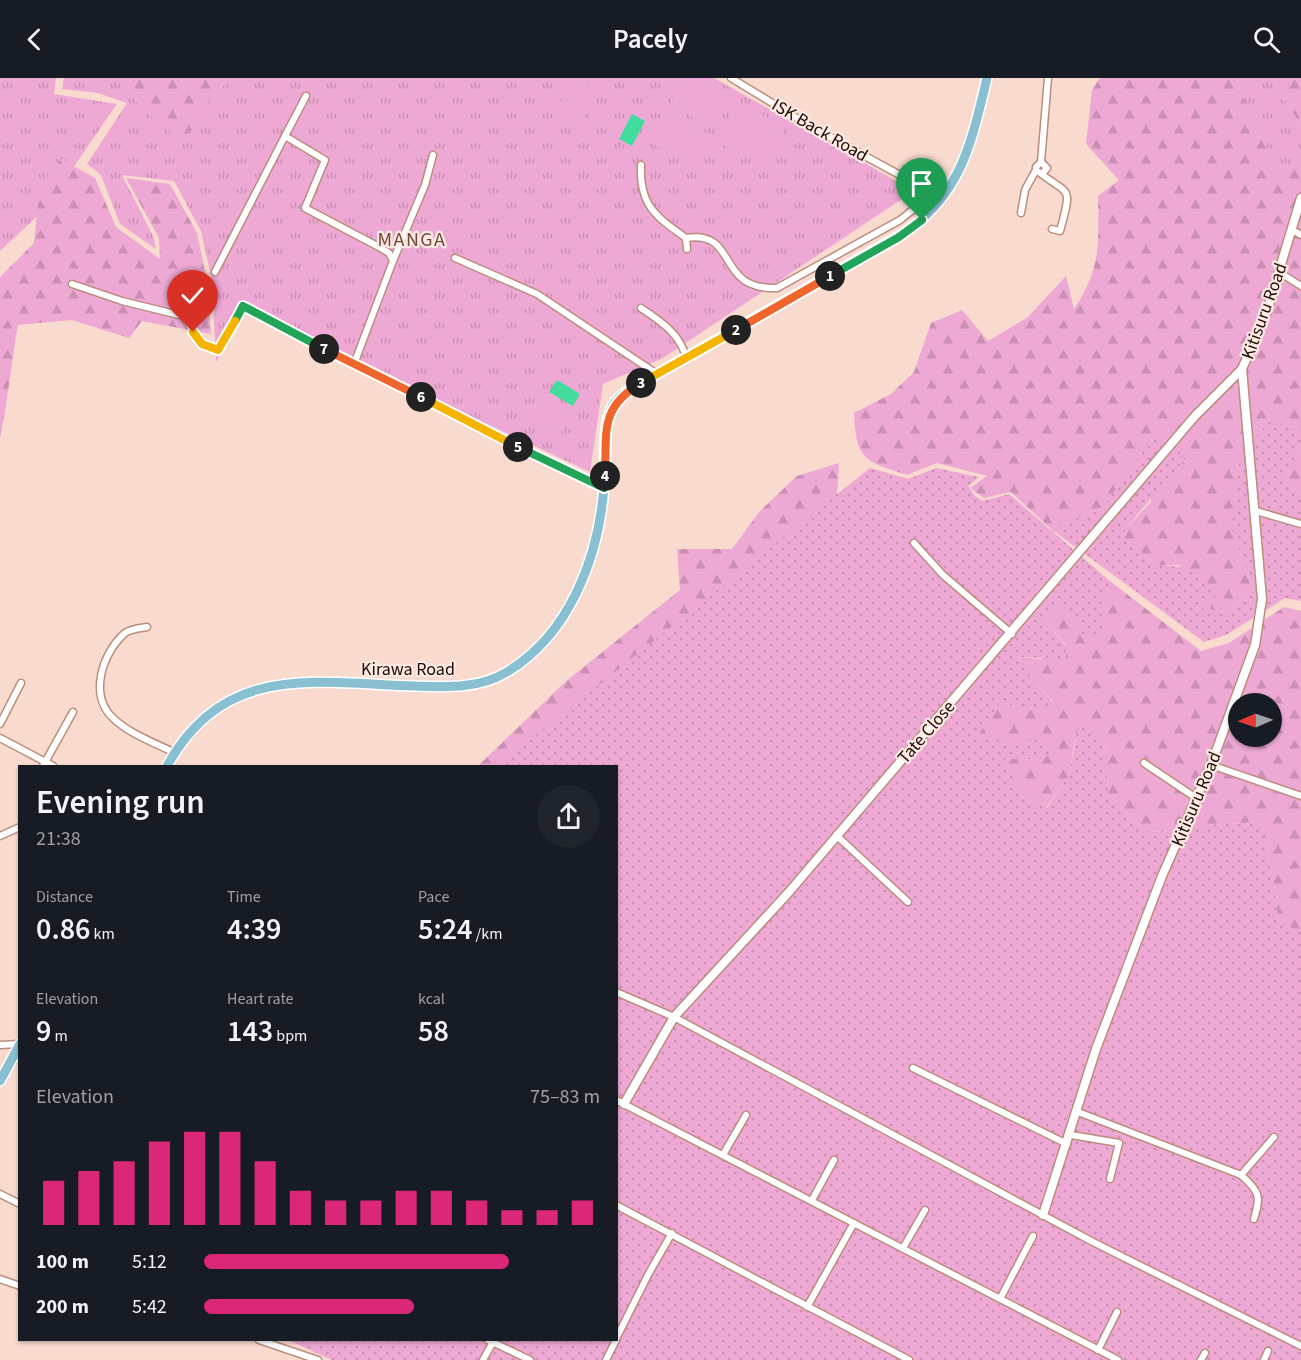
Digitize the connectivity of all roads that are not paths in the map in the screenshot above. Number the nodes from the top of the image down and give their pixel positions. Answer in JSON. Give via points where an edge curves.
{"nodes":[{"id":1,"x":731,"y":78,"type":"edge"},
{"id":2,"x":987,"y":78,"type":"edge"},
{"id":3,"x":1048,"y":78,"type":"edge"},
{"id":4,"x":306,"y":96,"type":"dead end"},
{"id":5,"x":285,"y":136,"type":"junction"},
{"id":6,"x":433,"y":155,"type":"dead end"},
{"id":7,"x":640,"y":165,"type":"dead end"},
{"id":8,"x":1039,"y":172,"type":"junction"},
{"id":9,"x":922,"y":187,"type":"junction"},
{"id":10,"x":942,"y":198,"type":"junction"},
{"id":11,"x":1301,"y":198,"type":"edge"},
{"id":12,"x":1021,"y":213,"type":"dead end"},
{"id":13,"x":1052,"y":229,"type":"dead end"},
{"id":14,"x":1292,"y":230,"type":"junction"},
{"id":15,"x":1301,"y":235,"type":"edge"},
{"id":16,"x":686,"y":238,"type":"junction"},
{"id":17,"x":687,"y":249,"type":"dead end"},
{"id":18,"x":455,"y":258,"type":"dead end"},
{"id":19,"x":393,"y":261,"type":"junction"},
{"id":20,"x":215,"y":272,"type":"dead end"},
{"id":21,"x":1279,"y":272,"type":"junction"},
{"id":22,"x":72,"y":284,"type":"dead end"},
{"id":23,"x":1301,"y":286,"type":"edge"},
{"id":24,"x":641,"y":308,"type":"dead end"},
{"id":25,"x":686,"y":358,"type":"junction"},
{"id":26,"x":354,"y":364,"type":"junction"},
{"id":27,"x":1242,"y":369,"type":"junction"},
{"id":28,"x":657,"y":374,"type":"junction"},
{"id":29,"x":604,"y":488,"type":"junction"},
{"id":30,"x":1256,"y":511,"type":"junction"},
{"id":31,"x":1301,"y":524,"type":"edge"},
{"id":32,"x":914,"y":543,"type":"dead end"},
{"id":33,"x":147,"y":627,"type":"dead end"},
{"id":34,"x":1012,"y":634,"type":"junction"},
{"id":35,"x":21,"y":683,"type":"dead end"},
{"id":36,"x":73,"y":712,"type":"dead end"},
{"id":37,"x":0,"y":724,"type":"edge"},
{"id":38,"x":0,"y":738,"type":"edge"},
{"id":39,"x":175,"y":753,"type":"junction"},
{"id":40,"x":1144,"y":763,"type":"dead end"},
{"id":41,"x":44,"y":764,"type":"edge"},
{"id":42,"x":168,"y":765,"type":"edge"},
{"id":43,"x":1211,"y":765,"type":"junction"},
{"id":44,"x":1301,"y":796,"type":"edge"},
{"id":45,"x":1196,"y":798,"type":"junction"},
{"id":46,"x":18,"y":828,"type":"edge"},
{"id":47,"x":836,"y":835,"type":"junction"},
{"id":48,"x":0,"y":836,"type":"edge"},
{"id":49,"x":908,"y":902,"type":"dead end"},
{"id":50,"x":618,"y":993,"type":"edge"},
{"id":51,"x":674,"y":1017,"type":"junction"},
{"id":52,"x":18,"y":1044,"type":"edge"},
{"id":53,"x":0,"y":1045,"type":"edge"},
{"id":54,"x":18,"y":1046,"type":"edge"},
{"id":55,"x":913,"y":1068,"type":"dead end"},
{"id":56,"x":0,"y":1081,"type":"edge"},
{"id":57,"x":620,"y":1102,"type":"edge"},
{"id":58,"x":1078,"y":1112,"type":"junction"},
{"id":59,"x":746,"y":1115,"type":"dead end"},
{"id":60,"x":1071,"y":1135,"type":"junction"},
{"id":61,"x":1274,"y":1137,"type":"dead end"},
{"id":62,"x":1068,"y":1144,"type":"junction"},
{"id":63,"x":723,"y":1153,"type":"junction"},
{"id":64,"x":834,"y":1160,"type":"dead end"},
{"id":65,"x":1241,"y":1175,"type":"junction"},
{"id":66,"x":1110,"y":1179,"type":"dead end"},
{"id":67,"x":0,"y":1194,"type":"edge"},
{"id":68,"x":812,"y":1200,"type":"junction"},
{"id":69,"x":18,"y":1203,"type":"edge"},
{"id":70,"x":618,"y":1206,"type":"edge"},
{"id":71,"x":925,"y":1210,"type":"dead end"},
{"id":72,"x":1043,"y":1215,"type":"junction"},
{"id":73,"x":1254,"y":1219,"type":"dead end"},
{"id":74,"x":854,"y":1222,"type":"junction"},
{"id":75,"x":672,"y":1233,"type":"junction"},
{"id":76,"x":1033,"y":1236,"type":"dead end"},
{"id":77,"x":903,"y":1248,"type":"junction"},
{"id":78,"x":0,"y":1279,"type":"edge"},
{"id":79,"x":18,"y":1285,"type":"edge"},
{"id":80,"x":1000,"y":1299,"type":"junction"},
{"id":81,"x":807,"y":1307,"type":"junction"},
{"id":82,"x":1117,"y":1312,"type":"dead end"},
{"id":83,"x":618,"y":1335,"type":"edge"},
{"id":84,"x":262,"y":1341,"type":"edge"},
{"id":85,"x":491,"y":1341,"type":"edge"},
{"id":86,"x":615,"y":1341,"type":"edge"},
{"id":87,"x":1301,"y":1346,"type":"edge"},
{"id":88,"x":1098,"y":1350,"type":"junction"},
{"id":89,"x":1268,"y":1351,"type":"dead end"},
{"id":90,"x":1205,"y":1353,"type":"dead end"},
{"id":91,"x":318,"y":1360,"type":"edge"},
{"id":92,"x":483,"y":1360,"type":"edge"},
{"id":93,"x":530,"y":1360,"type":"edge"},
{"id":94,"x":606,"y":1360,"type":"edge"},
{"id":95,"x":907,"y":1360,"type":"edge"},
{"id":96,"x":1118,"y":1360,"type":"edge"},
{"id":97,"x":1202,"y":1360,"type":"edge"},
{"id":98,"x":1264,"y":1360,"type":"edge"}],
"edges":[{"from":1,"to":9,"type":"street","name":"ISK Back Road"},
{"from":2,"to":10,"type":"main road","name":"Kirawa Road","via":[[967,156]]},
{"from":3,"to":8,"type":"street","via":[[1041,162],[1047,168]]},
{"from":4,"to":5,"type":"street"},
{"from":5,"to":19,"type":"street","via":[[325,160],[305,208],[389,253]]},
{"from":5,"to":20,"type":"street"},
{"from":6,"to":19,"type":"street","via":[[425,185]]},
{"from":7,"to":16,"type":"street","via":[[648,206],[655,216]]},
{"from":8,"to":12,"type":"street","via":[[1025,190]]},
{"from":8,"to":13,"type":"street","via":[[1065,188],[1069,200],[1060,231]]},
{"from":9,"to":10,"type":"street","name":"ISK Back Road"},
{"from":9,"to":16,"type":"street","via":[[915,208],[900,220],[777,288],[747,284],[711,239]]},
{"from":10,"to":25,"type":"main road","name":"Kirawa Road","via":[[899,237]]},
{"from":11,"to":14,"type":"street","name":"Kitisuru Road"},
{"from":14,"to":15,"type":"street"},
{"from":14,"to":21,"type":"street","name":"Kitisuru Road"},
{"from":16,"to":17,"type":"street"},
{"from":18,"to":28,"type":"street","via":[[537,294]]},
{"from":19,"to":26,"type":"street"},
{"from":21,"to":23,"type":"street"},
{"from":21,"to":27,"type":"street","name":"Kitisuru Road","via":[[1263,323]]},
{"from":22,"to":26,"type":"street","via":[[183,316],[202,344],[218,350],[243,306]]},
{"from":24,"to":25,"type":"street","via":[[672,333]]},
{"from":25,"to":28,"type":"main road","name":"Kirawa Road"},
{"from":26,"to":29,"type":"street"},
{"from":27,"to":30,"type":"street","name":"Kitisuru Road"},
{"from":27,"to":34,"type":"street","name":"Tate Close","via":[[1195,416]]},
{"from":28,"to":29,"type":"main road","name":"Kirawa Road","via":[[624,393],[610,412]]},
{"from":29,"to":39,"type":"main road","name":"Kirawa Road","via":[[592,555],[578,593],[539,645],[506,673],[442,688],[325,683],[263,687],[243,693],[210,712]]},
{"from":30,"to":31,"type":"street"},
{"from":30,"to":43,"type":"street","name":"Kitisuru Road","via":[[1262,599],[1255,645]]},
{"from":32,"to":34,"type":"street","via":[[943,575]]},
{"from":33,"to":39,"type":"street","via":[[127,632],[114,646],[103,664],[99,687],[113,719]]},
{"from":34,"to":47,"type":"street","name":"Tate Close"},
{"from":35,"to":37,"type":"street"},
{"from":36,"to":41,"type":"street"},
{"from":38,"to":41,"type":"street"},
{"from":39,"to":42,"type":"main road","name":"Kirawa Road"},
{"from":40,"to":45,"type":"street"},
{"from":43,"to":44,"type":"street"},
{"from":43,"to":45,"type":"street","name":"Kitisuru Road"},
{"from":45,"to":58,"type":"street","name":"Kitisuru Road","via":[[1096,1049]]},
{"from":46,"to":48,"type":"street"},
{"from":47,"to":49,"type":"street"},
{"from":47,"to":51,"type":"street","name":"Tate Close"},
{"from":50,"to":51,"type":"street"},
{"from":51,"to":57,"type":"street","name":"Tate Close"},
{"from":51,"to":72,"type":"street"},
{"from":52,"to":53,"type":"street"},
{"from":54,"to":56,"type":"main road"},
{"from":55,"to":62,"type":"street"},
{"from":57,"to":63,"type":"street"},
{"from":58,"to":60,"type":"street","name":"Kitisuru Road"},
{"from":58,"to":65,"type":"street"},
{"from":59,"to":63,"type":"street"},
{"from":60,"to":62,"type":"street","name":"Kitisuru Road"},
{"from":60,"to":66,"type":"street","via":[[1119,1143]]},
{"from":61,"to":65,"type":"street"},
{"from":62,"to":72,"type":"street","name":"Kitisuru Road"},
{"from":63,"to":68,"type":"street"},
{"from":64,"to":68,"type":"street"},
{"from":65,"to":73,"type":"street","via":[[1254,1187],[1260,1200]]},
{"from":67,"to":69,"type":"street"},
{"from":68,"to":74,"type":"street"},
{"from":70,"to":75,"type":"street"},
{"from":71,"to":77,"type":"street"},
{"from":72,"to":87,"type":"street"},
{"from":74,"to":77,"type":"street"},
{"from":74,"to":81,"type":"street"},
{"from":75,"to":81,"type":"street"},
{"from":75,"to":83,"type":"street"},
{"from":76,"to":80,"type":"street"},
{"from":77,"to":80,"type":"street"},
{"from":78,"to":79,"type":"street"},
{"from":80,"to":88,"type":"street"},
{"from":81,"to":95,"type":"street"},
{"from":82,"to":88,"type":"street"},
{"from":84,"to":91,"type":"street"},
{"from":85,"to":92,"type":"street"},
{"from":85,"to":93,"type":"street"},
{"from":86,"to":94,"type":"street"},
{"from":88,"to":96,"type":"street"},
{"from":89,"to":98,"type":"street"},
{"from":90,"to":97,"type":"street"}]}
